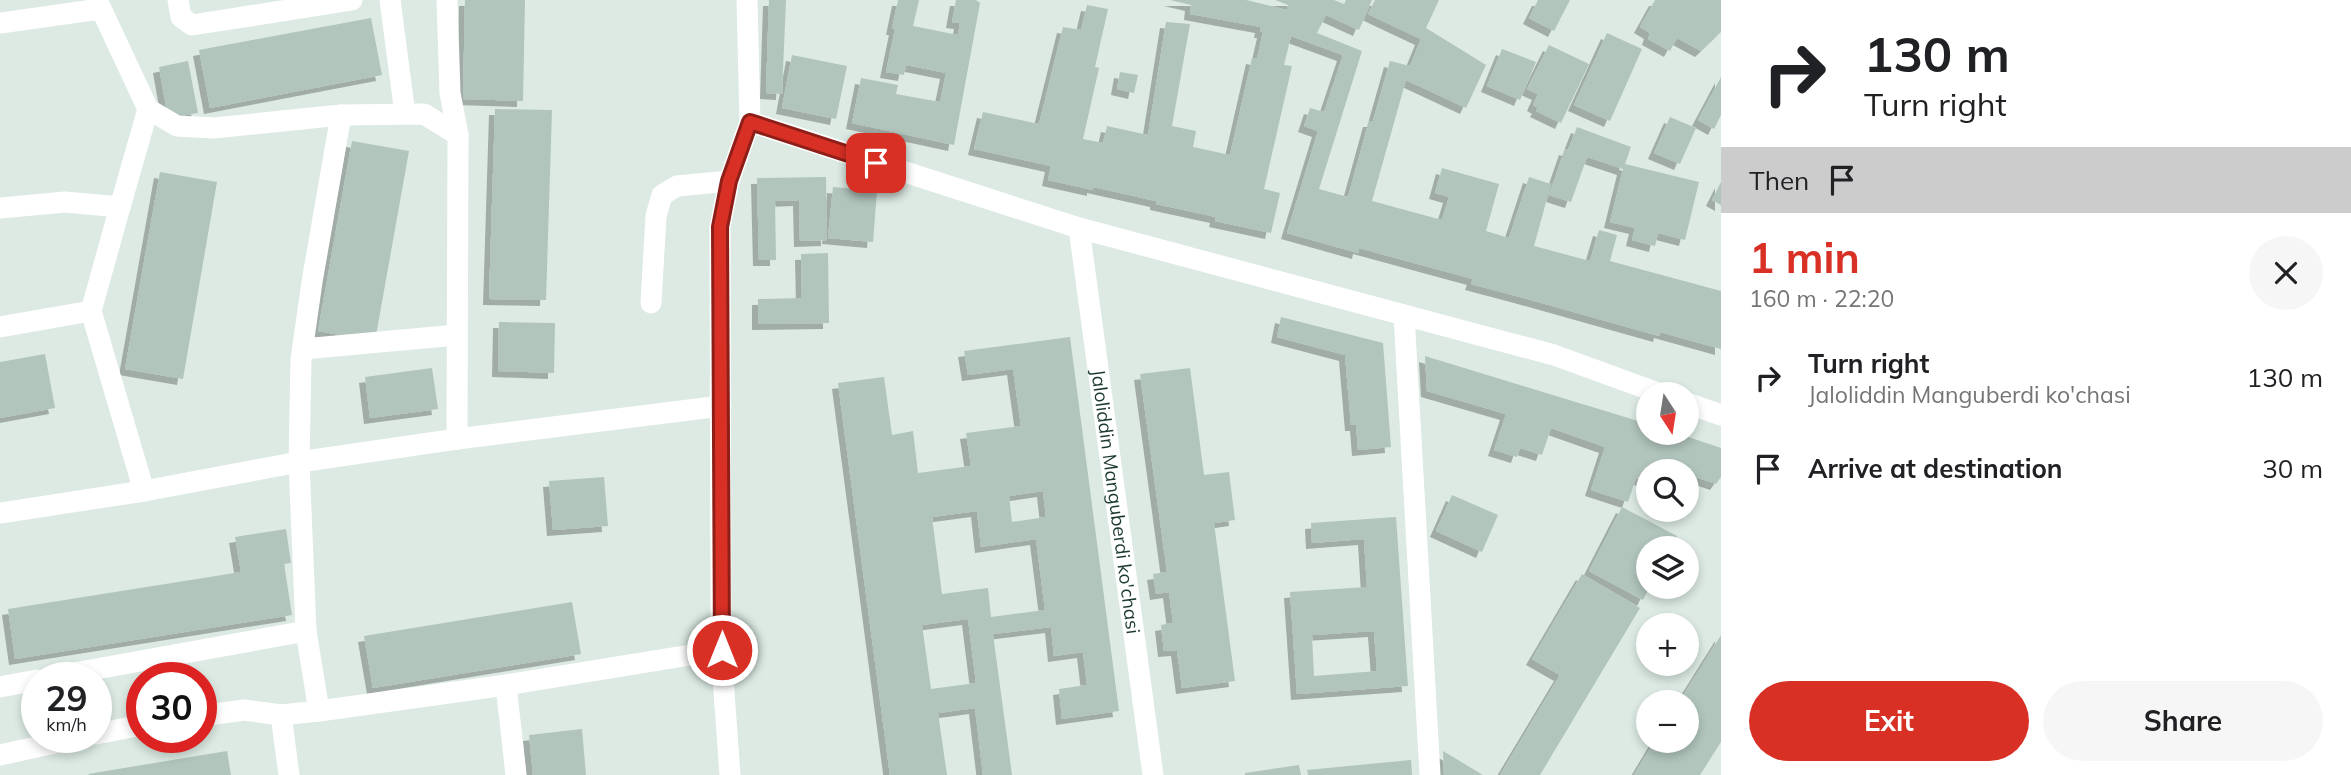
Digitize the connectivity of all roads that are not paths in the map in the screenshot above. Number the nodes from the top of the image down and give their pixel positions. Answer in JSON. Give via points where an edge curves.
{"nodes":[{"id":1,"x":178,"y":0,"type":"edge"},
{"id":2,"x":352,"y":0,"type":"edge"},
{"id":3,"x":390,"y":0,"type":"edge"},
{"id":4,"x":447,"y":0,"type":"edge"},
{"id":5,"x":747,"y":0,"type":"edge"},
{"id":6,"x":99,"y":5,"type":"edge"},
{"id":7,"x":0,"y":23,"type":"edge"},
{"id":8,"x":148,"y":109,"type":"junction"},
{"id":9,"x":405,"y":114,"type":"junction"},
{"id":10,"x":341,"y":115,"type":"junction"},
{"id":11,"x":750,"y":122,"type":"junction"},
{"id":12,"x":458,"y":135,"type":"junction"},
{"id":13,"x":729,"y":181,"type":"junction"},
{"id":14,"x":120,"y":207,"type":"junction"},
{"id":15,"x":0,"y":208,"type":"edge"},
{"id":16,"x":1079,"y":228,"type":"junction"},
{"id":17,"x":651,"y":303,"type":"dead end"},
{"id":18,"x":91,"y":311,"type":"junction"},
{"id":19,"x":1404,"y":315,"type":"junction"},
{"id":20,"x":0,"y":327,"type":"edge"},
{"id":21,"x":457,"y":335,"type":"junction"},
{"id":22,"x":303,"y":348,"type":"junction"},
{"id":23,"x":1636,"y":385,"type":"edge"},
{"id":24,"x":721,"y":405,"type":"junction"},
{"id":25,"x":1699,"y":407,"type":"edge"},
{"id":26,"x":1721,"y":415,"type":"edge"},
{"id":27,"x":457,"y":439,"type":"junction"},
{"id":28,"x":299,"y":462,"type":"junction"},
{"id":29,"x":144,"y":491,"type":"junction"},
{"id":30,"x":0,"y":513,"type":"edge"},
{"id":31,"x":306,"y":631,"type":"junction"},
{"id":32,"x":722,"y":650,"type":"junction"},
{"id":33,"x":112,"y":666,"type":"edge"},
{"id":34,"x":21,"y":683,"type":"edge"},
{"id":35,"x":506,"y":685,"type":"junction"},
{"id":36,"x":0,"y":687,"type":"edge"},
{"id":37,"x":320,"y":711,"type":"junction"},
{"id":38,"x":217,"y":714,"type":"edge"},
{"id":39,"x":281,"y":715,"type":"junction"},
{"id":40,"x":21,"y":750,"type":"edge"},
{"id":41,"x":0,"y":755,"type":"edge"},
{"id":42,"x":289,"y":775,"type":"edge"},
{"id":43,"x":516,"y":775,"type":"edge"},
{"id":44,"x":730,"y":775,"type":"edge"},
{"id":45,"x":1153,"y":775,"type":"edge"},
{"id":46,"x":1430,"y":775,"type":"edge"}],
"edges":[{"from":1,"to":2,"type":"street","via":[[181,17],[192,25]]},
{"from":3,"to":9,"type":"street"},
{"from":4,"to":12,"type":"street","via":[[450,93]]},
{"from":5,"to":11,"type":"street"},
{"from":6,"to":7,"type":"street"},
{"from":6,"to":8,"type":"street"},
{"from":8,"to":10,"type":"street","via":[[177,126],[214,128]]},
{"from":8,"to":14,"type":"street"},
{"from":9,"to":10,"type":"street"},
{"from":9,"to":12,"type":"street","via":[[424,114]]},
{"from":10,"to":22,"type":"street"},
{"from":11,"to":13,"type":"street"},
{"from":11,"to":16,"type":"street"},
{"from":12,"to":21,"type":"street"},
{"from":13,"to":17,"type":"street","via":[[677,186],[662,195],[656,216]]},
{"from":13,"to":24,"type":"street","via":[[720,227]]},
{"from":14,"to":15,"type":"street","via":[[65,202]]},
{"from":14,"to":18,"type":"street"},
{"from":16,"to":19,"type":"street"},
{"from":16,"to":45,"type":"street","name":"Jaloliddin Manguberdi ko'chasi"},
{"from":18,"to":20,"type":"street"},
{"from":18,"to":29,"type":"street"},
{"from":19,"to":23,"type":"street","via":[[1554,355]]},
{"from":19,"to":46,"type":"street"},
{"from":21,"to":22,"type":"street"},
{"from":21,"to":27,"type":"street"},
{"from":22,"to":28,"type":"street"},
{"from":24,"to":27,"type":"street"},
{"from":24,"to":32,"type":"street"},
{"from":25,"to":26,"type":"street"},
{"from":27,"to":28,"type":"street"},
{"from":28,"to":29,"type":"street"},
{"from":28,"to":31,"type":"street"},
{"from":29,"to":30,"type":"street"},
{"from":31,"to":33,"type":"street"},
{"from":31,"to":37,"type":"street"},
{"from":32,"to":35,"type":"street"},
{"from":32,"to":44,"type":"street"},
{"from":34,"to":36,"type":"street"},
{"from":35,"to":37,"type":"street"},
{"from":35,"to":43,"type":"street"},
{"from":37,"to":39,"type":"street"},
{"from":38,"to":39,"type":"street","via":[[244,710]]},
{"from":39,"to":42,"type":"street"},
{"from":40,"to":41,"type":"street"}]}
